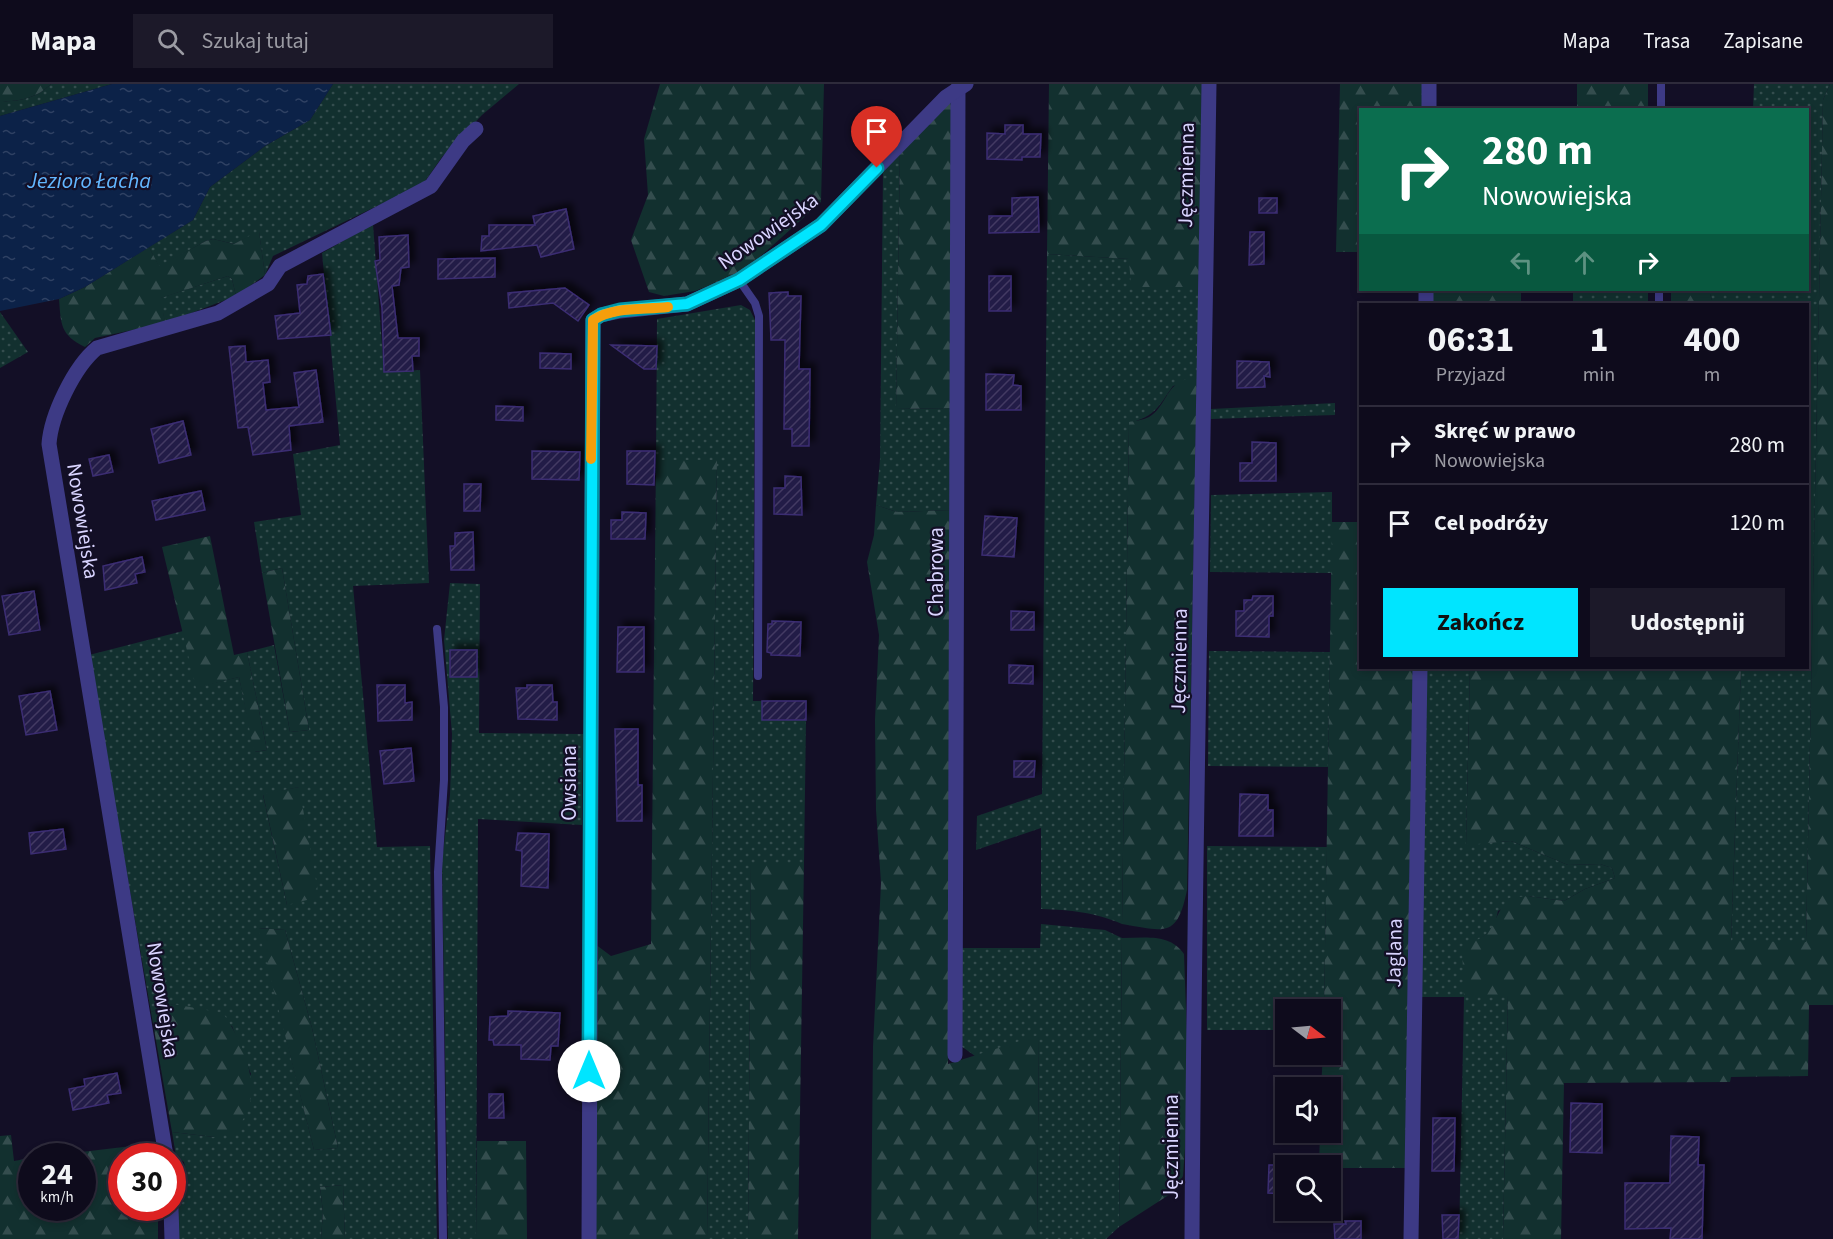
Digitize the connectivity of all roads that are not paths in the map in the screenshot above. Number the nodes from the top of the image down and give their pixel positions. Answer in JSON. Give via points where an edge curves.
{"nodes":[{"id":1,"x":1209,"y":84,"type":"edge"},
{"id":2,"x":1429,"y":84,"type":"edge"},
{"id":3,"x":1661,"y":84,"type":"edge"},
{"id":4,"x":962,"y":86,"type":"edge"},
{"id":5,"x":1428,"y":108,"type":"edge"},
{"id":6,"x":1661,"y":108,"type":"edge"},
{"id":7,"x":476,"y":129,"type":"dead end"},
{"id":8,"x":739,"y":280,"type":"junction"},
{"id":9,"x":591,"y":327,"type":"joint"},
{"id":10,"x":437,"y":628,"type":"dead end"},
{"id":11,"x":1420,"y":669,"type":"edge"},
{"id":12,"x":758,"y":676,"type":"dead end"},
{"id":13,"x":956,"y":1055,"type":"dead end"},
{"id":14,"x":164,"y":1143,"type":"edge"},
{"id":15,"x":171,"y":1221,"type":"edge"},
{"id":16,"x":172,"y":1239,"type":"edge"},
{"id":17,"x":443,"y":1239,"type":"edge"},
{"id":18,"x":589,"y":1239,"type":"edge"},
{"id":19,"x":1192,"y":1239,"type":"edge"},
{"id":20,"x":1411,"y":1239,"type":"edge"}],
"edges":[{"from":1,"to":19,"type":"street","name":"Jęczmienna","via":[[1193,914]]},
{"from":2,"to":5,"type":"street"},
{"from":3,"to":6,"type":"lane"},
{"from":4,"to":8,"type":"street","name":"Nowowiejska","via":[[939,104],[821,225]]},
{"from":4,"to":13,"type":"street","name":"Chabrowa"},
{"from":7,"to":14,"type":"street","name":"Nowowiejska","via":[[431,186],[280,266],[268,284],[218,313],[97,348],[86,357],[50,429],[51,456]]},
{"from":8,"to":9,"type":"street","name":"Nowowiejska","via":[[687,304],[601,315]]},
{"from":8,"to":12,"type":"lane","via":[[759,316]]},
{"from":9,"to":18,"type":"street","name":"Owsiana"},
{"from":10,"to":17,"type":"lane","via":[[444,707],[438,872]]},
{"from":11,"to":20,"type":"street","name":"Jaglana"},
{"from":15,"to":16,"type":"street"}]}
